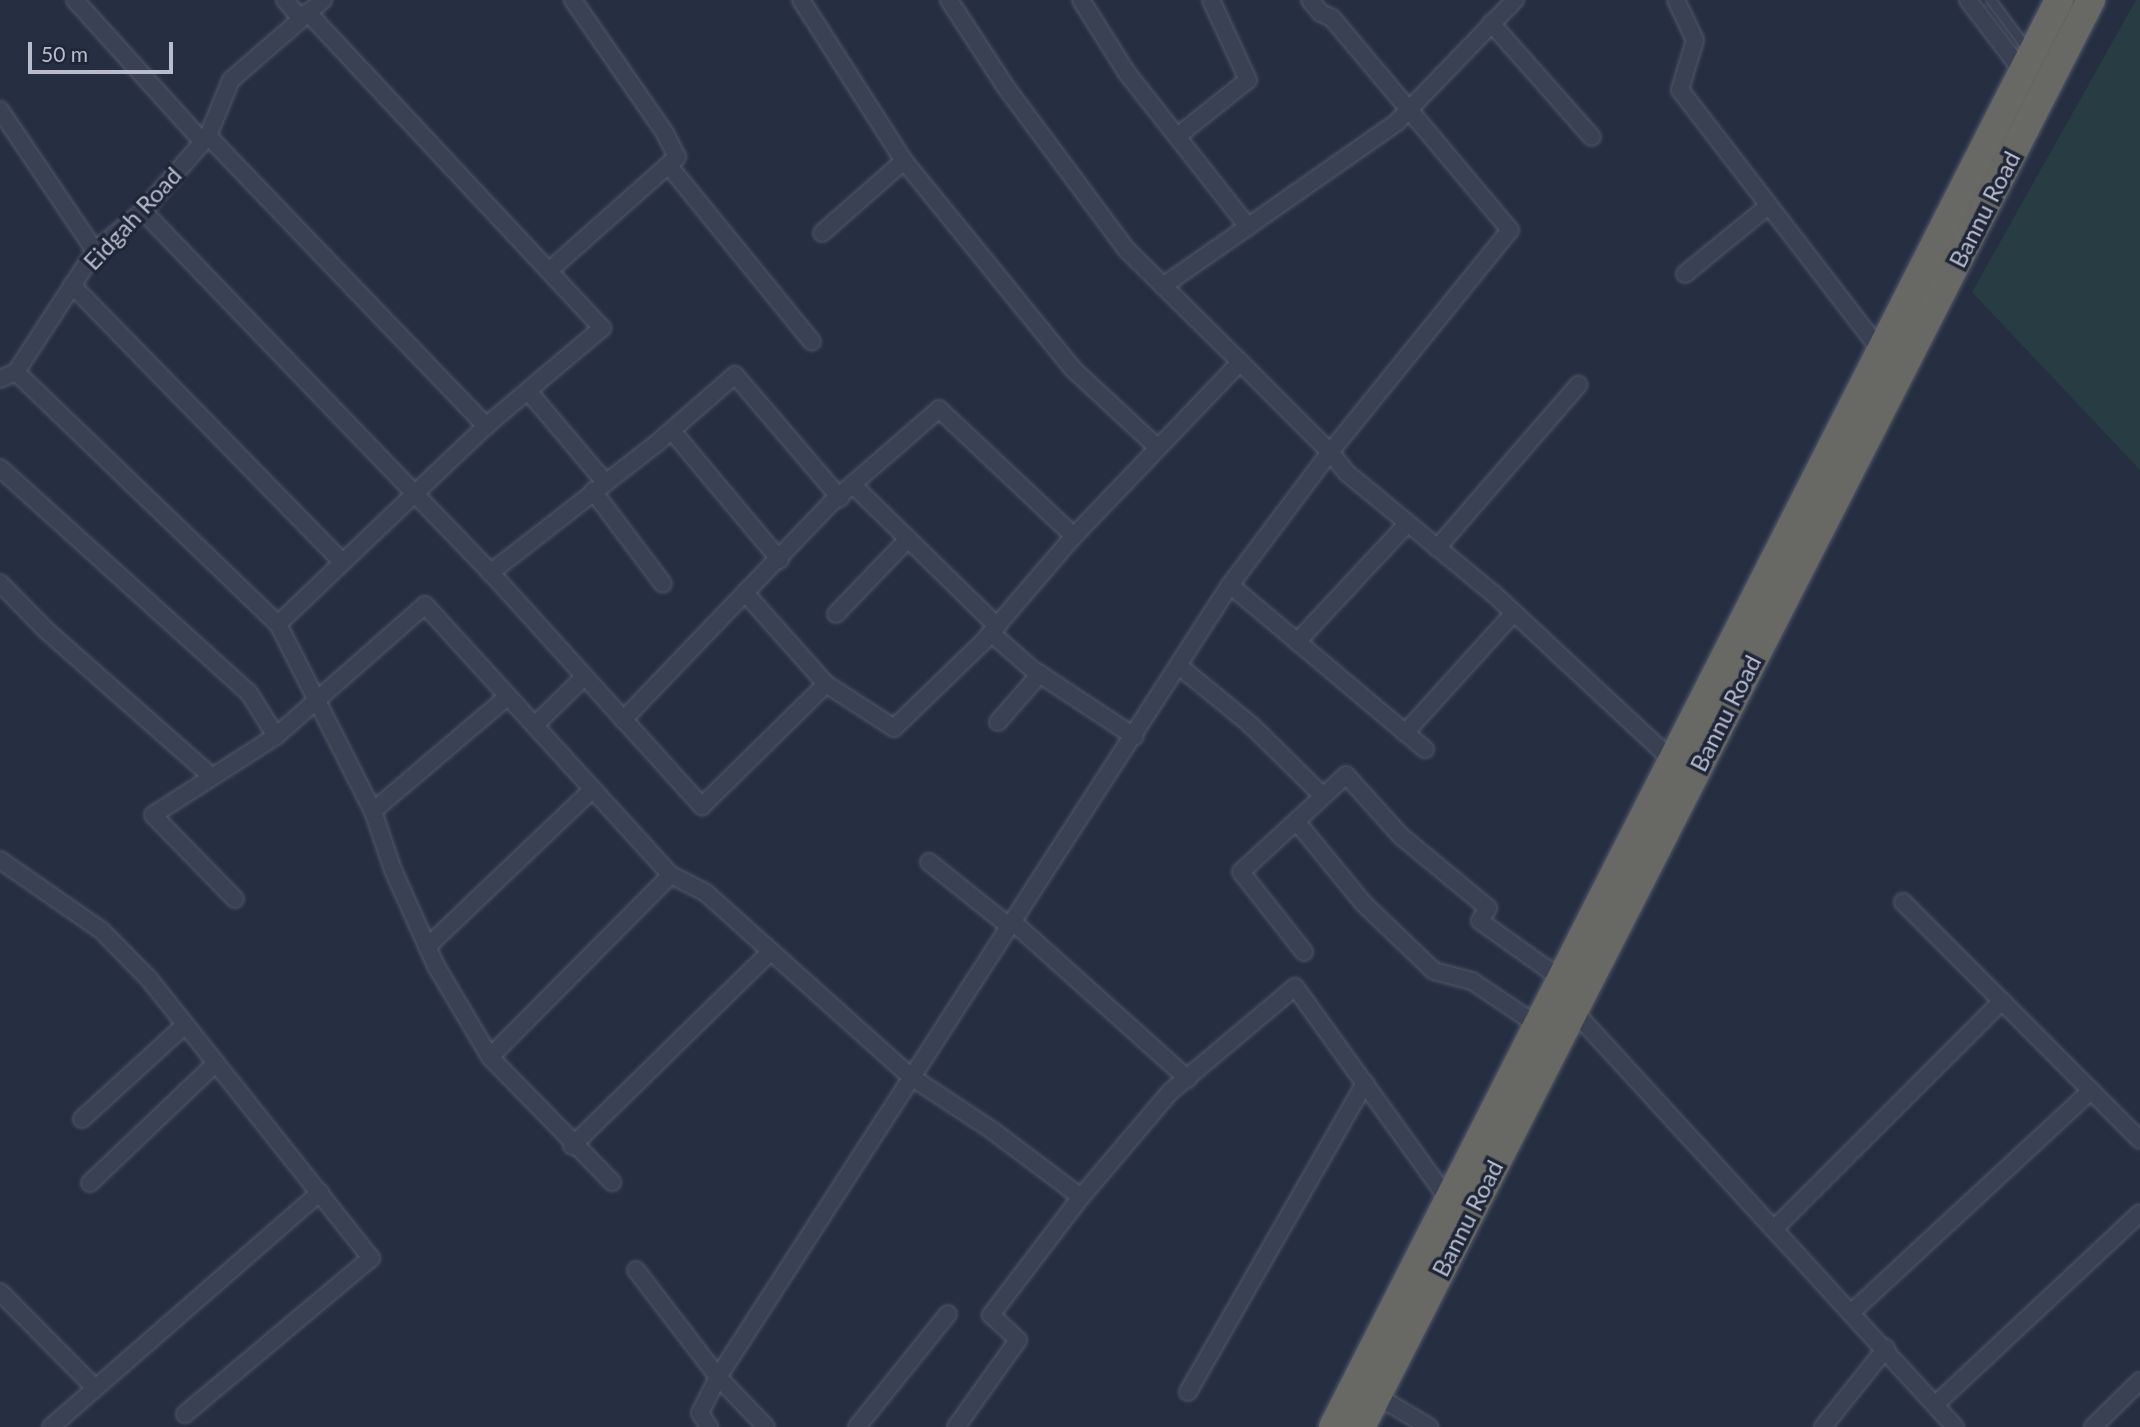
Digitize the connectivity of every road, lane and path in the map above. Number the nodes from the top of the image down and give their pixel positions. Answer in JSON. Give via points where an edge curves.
{"nodes":[{"id":1,"x":75,"y":0,"type":"edge"},
{"id":2,"x":285,"y":0,"type":"edge"},
{"id":3,"x":323,"y":0,"type":"edge"},
{"id":4,"x":573,"y":0,"type":"edge"},
{"id":5,"x":801,"y":0,"type":"edge"},
{"id":6,"x":949,"y":0,"type":"edge"},
{"id":7,"x":1081,"y":0,"type":"edge"},
{"id":8,"x":1211,"y":0,"type":"edge"},
{"id":9,"x":1310,"y":0,"type":"edge"},
{"id":10,"x":1515,"y":0,"type":"edge"},
{"id":11,"x":1675,"y":0,"type":"edge"},
{"id":12,"x":1968,"y":0,"type":"edge"},
{"id":13,"x":1991,"y":0,"type":"edge"},
{"id":14,"x":2059,"y":0,"type":"edge"},
{"id":15,"x":2091,"y":0,"type":"edge"},
{"id":16,"x":304,"y":15,"type":"junction"},
{"id":17,"x":1491,"y":23,"type":"junction"},
{"id":18,"x":2027,"y":63,"type":"junction"},
{"id":19,"x":0,"y":110,"type":"edge"},
{"id":20,"x":1410,"y":110,"type":"junction"},
{"id":21,"x":1179,"y":135,"type":"junction"},
{"id":22,"x":1592,"y":137,"type":"dead end"},
{"id":23,"x":205,"y":139,"type":"junction"},
{"id":24,"x":904,"y":161,"type":"junction"},
{"id":25,"x":670,"y":167,"type":"junction"},
{"id":26,"x":1767,"y":207,"type":"junction"},
{"id":27,"x":143,"y":211,"type":"junction"},
{"id":28,"x":1248,"y":227,"type":"junction"},
{"id":29,"x":822,"y":233,"type":"dead end"},
{"id":30,"x":95,"y":251,"type":"junction"},
{"id":31,"x":551,"y":269,"type":"junction"},
{"id":32,"x":1685,"y":274,"type":"dead end"},
{"id":33,"x":72,"y":285,"type":"junction"},
{"id":34,"x":1163,"y":286,"type":"junction"},
{"id":35,"x":812,"y":342,"type":"dead end"},
{"id":36,"x":1878,"y":347,"type":"junction"},
{"id":37,"x":1240,"y":362,"type":"junction"},
{"id":38,"x":16,"y":372,"type":"junction"},
{"id":39,"x":0,"y":379,"type":"edge"},
{"id":40,"x":1578,"y":385,"type":"dead end"},
{"id":41,"x":528,"y":391,"type":"junction"},
{"id":42,"x":486,"y":426,"type":"junction"},
{"id":43,"x":672,"y":430,"type":"junction"},
{"id":44,"x":1158,"y":448,"type":"junction"},
{"id":45,"x":1330,"y":452,"type":"junction"},
{"id":46,"x":0,"y":468,"type":"edge"},
{"id":47,"x":853,"y":485,"type":"junction"},
{"id":48,"x":599,"y":486,"type":"junction"},
{"id":49,"x":415,"y":492,"type":"junction"},
{"id":50,"x":840,"y":498,"type":"junction"},
{"id":51,"x":1407,"y":524,"type":"junction"},
{"id":52,"x":1074,"y":536,"type":"junction"},
{"id":53,"x":908,"y":539,"type":"junction"},
{"id":54,"x":1437,"y":548,"type":"junction"},
{"id":55,"x":340,"y":560,"type":"junction"},
{"id":56,"x":780,"y":560,"type":"junction"},
{"id":57,"x":490,"y":573,"type":"junction"},
{"id":58,"x":0,"y":583,"type":"edge"},
{"id":59,"x":663,"y":584,"type":"dead end"},
{"id":60,"x":1230,"y":586,"type":"junction"},
{"id":61,"x":747,"y":595,"type":"junction"},
{"id":62,"x":1514,"y":613,"type":"junction"},
{"id":63,"x":836,"y":614,"type":"dead end"},
{"id":64,"x":278,"y":624,"type":"junction"},
{"id":65,"x":994,"y":629,"type":"junction"},
{"id":66,"x":1297,"y":642,"type":"junction"},
{"id":67,"x":1179,"y":666,"type":"junction"},
{"id":68,"x":1040,"y":674,"type":"junction"},
{"id":69,"x":584,"y":677,"type":"junction"},
{"id":70,"x":826,"y":684,"type":"junction"},
{"id":71,"x":508,"y":696,"type":"junction"},
{"id":72,"x":319,"y":700,"type":"junction"},
{"id":73,"x":623,"y":720,"type":"junction"},
{"id":74,"x":998,"y":722,"type":"dead end"},
{"id":75,"x":535,"y":725,"type":"junction"},
{"id":76,"x":1405,"y":733,"type":"junction"},
{"id":77,"x":275,"y":736,"type":"junction"},
{"id":78,"x":1135,"y":737,"type":"junction"},
{"id":79,"x":1425,"y":749,"type":"dead end"},
{"id":80,"x":1670,"y":758,"type":"junction"},
{"id":81,"x":211,"y":776,"type":"junction"},
{"id":82,"x":593,"y":789,"type":"junction"},
{"id":83,"x":1323,"y":796,"type":"junction"},
{"id":84,"x":373,"y":811,"type":"junction"},
{"id":85,"x":1296,"y":821,"type":"junction"},
{"id":86,"x":0,"y":860,"type":"edge"},
{"id":87,"x":929,"y":862,"type":"dead end"},
{"id":88,"x":671,"y":875,"type":"junction"},
{"id":89,"x":235,"y":899,"type":"dead end"},
{"id":90,"x":1903,"y":902,"type":"dead end"},
{"id":91,"x":1011,"y":924,"type":"junction"},
{"id":92,"x":427,"y":947,"type":"junction"},
{"id":93,"x":770,"y":952,"type":"junction"},
{"id":94,"x":1304,"y":952,"type":"dead end"},
{"id":95,"x":1560,"y":978,"type":"junction"},
{"id":96,"x":2002,"y":1001,"type":"junction"},
{"id":97,"x":1572,"y":1009,"type":"junction"},
{"id":98,"x":185,"y":1025,"type":"junction"},
{"id":99,"x":1537,"y":1025,"type":"junction"},
{"id":100,"x":490,"y":1057,"type":"junction"},
{"id":101,"x":216,"y":1063,"type":"junction"},
{"id":102,"x":910,"y":1076,"type":"junction"},
{"id":103,"x":1188,"y":1079,"type":"junction"},
{"id":104,"x":1365,"y":1083,"type":"junction"},
{"id":105,"x":2091,"y":1091,"type":"junction"},
{"id":106,"x":82,"y":1119,"type":"dead end"},
{"id":107,"x":2140,"y":1140,"type":"edge"},
{"id":108,"x":572,"y":1146,"type":"junction"},
{"id":109,"x":612,"y":1182,"type":"dead end"},
{"id":110,"x":90,"y":1183,"type":"dead end"},
{"id":111,"x":320,"y":1192,"type":"junction"},
{"id":112,"x":1081,"y":1197,"type":"junction"},
{"id":113,"x":1447,"y":1199,"type":"junction"},
{"id":114,"x":2140,"y":1213,"type":"edge"},
{"id":115,"x":1775,"y":1228,"type":"junction"},
{"id":116,"x":636,"y":1270,"type":"dead end"},
{"id":117,"x":0,"y":1292,"type":"edge"},
{"id":118,"x":1852,"y":1312,"type":"junction"},
{"id":119,"x":948,"y":1314,"type":"dead end"},
{"id":120,"x":1886,"y":1348,"type":"junction"},
{"id":121,"x":718,"y":1377,"type":"junction"},
{"id":122,"x":2140,"y":1381,"type":"edge"},
{"id":123,"x":94,"y":1387,"type":"junction"},
{"id":124,"x":1188,"y":1392,"type":"dead end"},
{"id":125,"x":1377,"y":1396,"type":"junction"},
{"id":126,"x":1936,"y":1404,"type":"junction"},
{"id":127,"x":185,"y":1414,"type":"dead end"},
{"id":128,"x":51,"y":1427,"type":"edge"},
{"id":129,"x":709,"y":1427,"type":"edge"},
{"id":130,"x":766,"y":1427,"type":"edge"},
{"id":131,"x":858,"y":1427,"type":"edge"},
{"id":132,"x":956,"y":1427,"type":"edge"},
{"id":133,"x":1333,"y":1427,"type":"edge"},
{"id":134,"x":1361,"y":1427,"type":"edge"},
{"id":135,"x":1429,"y":1427,"type":"edge"},
{"id":136,"x":1823,"y":1427,"type":"edge"},
{"id":137,"x":1955,"y":1427,"type":"edge"},
{"id":138,"x":2093,"y":1427,"type":"edge"}],
"edges":[{"from":1,"to":23,"type":"street"},
{"from":2,"to":16,"type":"street"},
{"from":3,"to":16,"type":"street","name":"Eidgah Road"},
{"from":4,"to":25,"type":"street","via":[[665,133],[677,158]]},
{"from":5,"to":24,"type":"street"},
{"from":6,"to":34,"type":"street","via":[[1005,86],[1127,250]]},
{"from":7,"to":21,"type":"street","via":[[1127,73]]},
{"from":8,"to":21,"type":"street","via":[[1248,80]]},
{"from":9,"to":20,"type":"street","via":[[1332,18]]},
{"from":10,"to":17,"type":"street"},
{"from":11,"to":26,"type":"street","via":[[1695,40],[1680,90]]},
{"from":12,"to":18,"type":"street"},
{"from":13,"to":18,"type":"lane"},
{"from":14,"to":18,"type":"highway","name":"Bannu Road"},
{"from":15,"to":97,"type":"highway","name":"Bannu Road"},
{"from":16,"to":23,"type":"street","name":"Eidgah Road","via":[[231,80]]},
{"from":16,"to":31,"type":"street"},
{"from":17,"to":20,"type":"street"},
{"from":17,"to":22,"type":"street"},
{"from":18,"to":36,"type":"highway","name":"Bannu Road"},
{"from":19,"to":30,"type":"street"},
{"from":20,"to":28,"type":"street"},
{"from":20,"to":45,"type":"street","via":[[1510,230]]},
{"from":21,"to":28,"type":"street"},
{"from":23,"to":27,"type":"street","name":"Eidgah Road"},
{"from":23,"to":42,"type":"street"},
{"from":24,"to":29,"type":"street"},
{"from":24,"to":44,"type":"street","via":[[1072,368]]},
{"from":25,"to":31,"type":"street"},
{"from":25,"to":35,"type":"street"},
{"from":26,"to":32,"type":"street"},
{"from":26,"to":36,"type":"street"},
{"from":27,"to":30,"type":"street","name":"Eidgah Road"},
{"from":27,"to":49,"type":"street"},
{"from":28,"to":34,"type":"street"},
{"from":30,"to":33,"type":"street","name":"Eidgah Road"},
{"from":31,"to":41,"type":"street","via":[[602,328]]},
{"from":33,"to":38,"type":"street","name":"Eidgah Road"},
{"from":33,"to":55,"type":"street"},
{"from":34,"to":37,"type":"street"},
{"from":36,"to":80,"type":"highway","name":"Bannu Road","via":[[1709,691]]},
{"from":37,"to":44,"type":"street"},
{"from":37,"to":45,"type":"street"},
{"from":38,"to":39,"type":"street"},
{"from":38,"to":64,"type":"street"},
{"from":40,"to":54,"type":"street"},
{"from":41,"to":42,"type":"street"},
{"from":41,"to":48,"type":"street"},
{"from":42,"to":49,"type":"street"},
{"from":43,"to":48,"type":"street"},
{"from":43,"to":50,"type":"street","via":[[735,376]]},
{"from":43,"to":56,"type":"street"},
{"from":44,"to":52,"type":"street"},
{"from":45,"to":51,"type":"street","via":[[1347,473]]},
{"from":45,"to":60,"type":"street"},
{"from":46,"to":77,"type":"street","via":[[249,693]]},
{"from":47,"to":50,"type":"street"},
{"from":47,"to":52,"type":"street","via":[[939,409]]},
{"from":47,"to":53,"type":"street"},
{"from":48,"to":57,"type":"street"},
{"from":48,"to":59,"type":"street"},
{"from":49,"to":55,"type":"street"},
{"from":49,"to":57,"type":"street"},
{"from":50,"to":56,"type":"street"},
{"from":51,"to":54,"type":"street"},
{"from":51,"to":66,"type":"street"},
{"from":52,"to":65,"type":"street"},
{"from":53,"to":63,"type":"street"},
{"from":53,"to":65,"type":"street"},
{"from":54,"to":62,"type":"street"},
{"from":55,"to":64,"type":"street"},
{"from":56,"to":61,"type":"street"},
{"from":57,"to":69,"type":"street"},
{"from":58,"to":81,"type":"street"},
{"from":60,"to":66,"type":"street"},
{"from":60,"to":67,"type":"street"},
{"from":61,"to":70,"type":"street"},
{"from":61,"to":73,"type":"street"},
{"from":62,"to":76,"type":"street"},
{"from":62,"to":80,"type":"street"},
{"from":64,"to":72,"type":"street"},
{"from":65,"to":68,"type":"street"},
{"from":65,"to":70,"type":"street","via":[[894,728]]},
{"from":66,"to":76,"type":"street"},
{"from":67,"to":78,"type":"street"},
{"from":67,"to":83,"type":"street","via":[[1252,726]]},
{"from":68,"to":74,"type":"street"},
{"from":68,"to":78,"type":"street"},
{"from":69,"to":73,"type":"street"},
{"from":69,"to":75,"type":"street"},
{"from":70,"to":73,"type":"street","via":[[702,806]]},
{"from":71,"to":72,"type":"street","via":[[425,606]]},
{"from":71,"to":75,"type":"street"},
{"from":71,"to":84,"type":"street"},
{"from":72,"to":77,"type":"street"},
{"from":72,"to":84,"type":"street"},
{"from":75,"to":82,"type":"street"},
{"from":76,"to":79,"type":"street"},
{"from":77,"to":81,"type":"street"},
{"from":78,"to":91,"type":"street"},
{"from":80,"to":95,"type":"highway","name":"Bannu Road"},
{"from":81,"to":89,"type":"street","via":[[153,815]]},
{"from":82,"to":88,"type":"street"},
{"from":82,"to":92,"type":"street"},
{"from":83,"to":85,"type":"street"},
{"from":83,"to":95,"type":"street","via":[[1346,775],[1401,836],[1488,908],[1480,921]]},
{"from":84,"to":92,"type":"street"},
{"from":85,"to":94,"type":"street","via":[[1241,872]]},
{"from":85,"to":99,"type":"street","via":[[1363,903],[1434,971],[1472,981]]},
{"from":86,"to":98,"type":"street","via":[[102,931]]},
{"from":87,"to":91,"type":"street"},
{"from":88,"to":93,"type":"street","via":[[706,893]]},
{"from":88,"to":100,"type":"street"},
{"from":90,"to":96,"type":"street"},
{"from":91,"to":102,"type":"street"},
{"from":91,"to":103,"type":"street"},
{"from":92,"to":100,"type":"street"},
{"from":93,"to":102,"type":"street"},
{"from":93,"to":108,"type":"street"},
{"from":95,"to":99,"type":"highway","name":"Bannu Road"},
{"from":96,"to":105,"type":"street"},
{"from":96,"to":115,"type":"street"},
{"from":97,"to":115,"type":"street"},
{"from":97,"to":125,"type":"highway","name":"Bannu Road"},
{"from":98,"to":101,"type":"street"},
{"from":98,"to":106,"type":"street"},
{"from":99,"to":113,"type":"highway","name":"Bannu Road"},
{"from":100,"to":108,"type":"street"},
{"from":101,"to":110,"type":"street"},
{"from":101,"to":111,"type":"street"},
{"from":102,"to":112,"type":"street"},
{"from":102,"to":121,"type":"street"},
{"from":103,"to":104,"type":"street","via":[[1296,987]]},
{"from":103,"to":112,"type":"street","via":[[1170,1093]]},
{"from":104,"to":113,"type":"street"},
{"from":104,"to":124,"type":"street"},
{"from":105,"to":107,"type":"street"},
{"from":105,"to":118,"type":"street"},
{"from":108,"to":109,"type":"street"},
{"from":111,"to":123,"type":"street"},
{"from":111,"to":127,"type":"street","via":[[371,1258]]},
{"from":112,"to":132,"type":"street","via":[[991,1315],[1018,1340]]},
{"from":113,"to":133,"type":"highway","name":"Bannu Road"},
{"from":114,"to":126,"type":"street"},
{"from":115,"to":118,"type":"street"},
{"from":116,"to":121,"type":"street"},
{"from":117,"to":123,"type":"street"},
{"from":118,"to":120,"type":"street"},
{"from":119,"to":131,"type":"street"},
{"from":120,"to":126,"type":"street"},
{"from":120,"to":136,"type":"street"},
{"from":121,"to":129,"type":"street","via":[[700,1413]]},
{"from":121,"to":130,"type":"street"},
{"from":122,"to":138,"type":"street"},
{"from":123,"to":128,"type":"street"},
{"from":125,"to":134,"type":"highway","name":"Bannu Road"},
{"from":125,"to":135,"type":"street"},
{"from":126,"to":137,"type":"street"}]}
